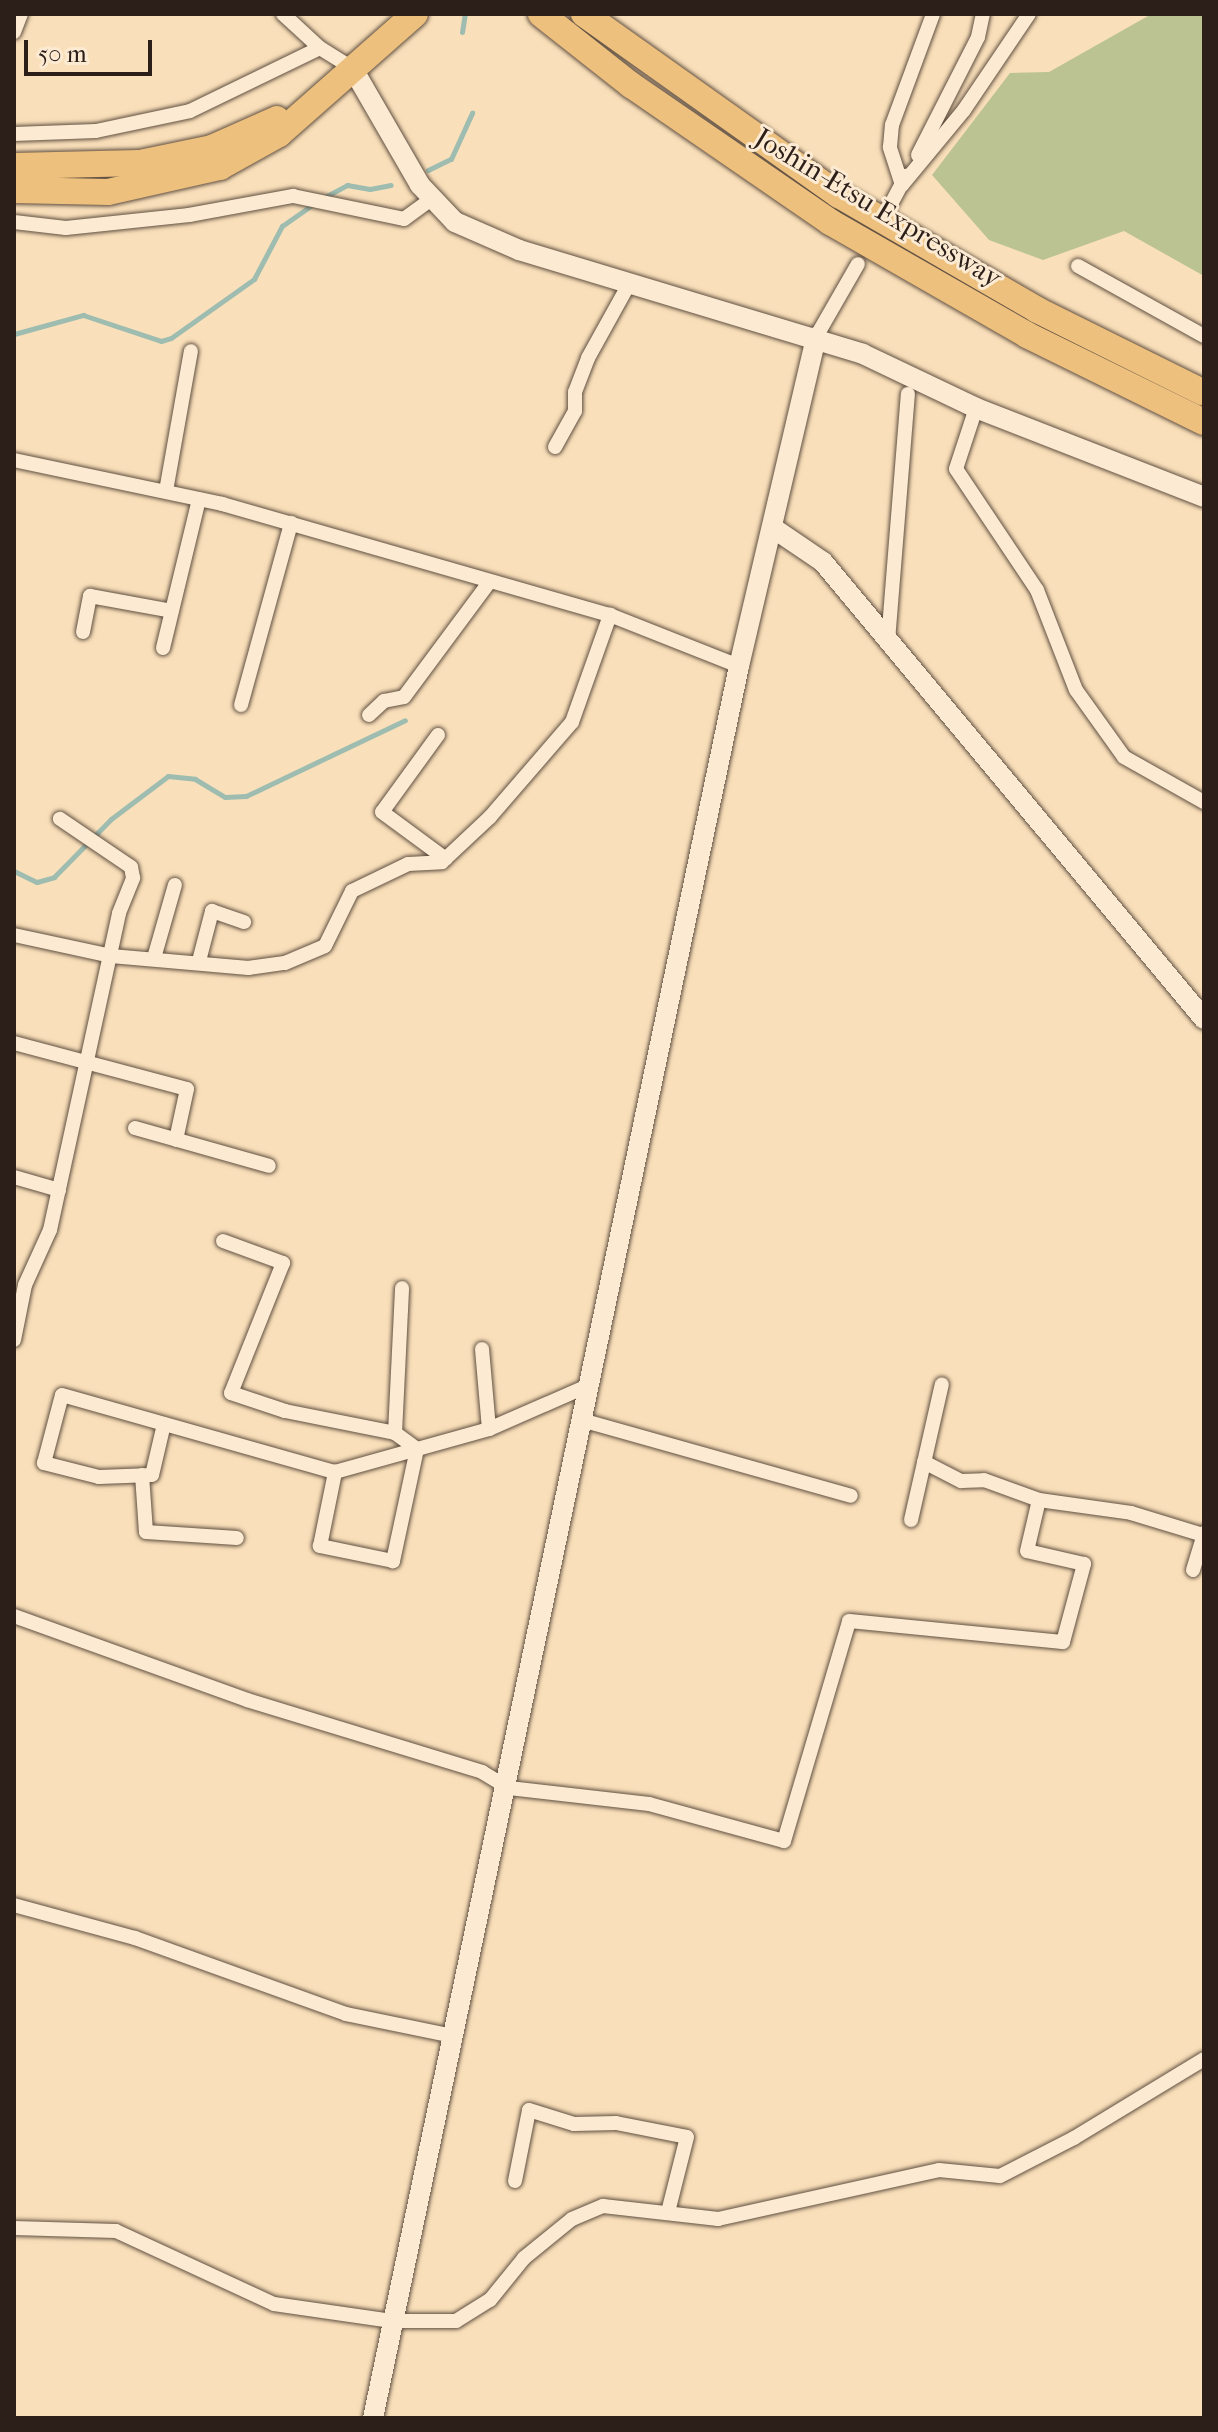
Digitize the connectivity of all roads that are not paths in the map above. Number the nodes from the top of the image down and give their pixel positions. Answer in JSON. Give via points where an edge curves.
{"nodes":[{"id":1,"x":21,"y":14,"type":"edge"},
{"id":2,"x":283,"y":14,"type":"edge"},
{"id":3,"x":415,"y":14,"type":"edge"},
{"id":4,"x":541,"y":14,"type":"edge"},
{"id":5,"x":584,"y":14,"type":"edge"},
{"id":6,"x":933,"y":14,"type":"edge"},
{"id":7,"x":983,"y":14,"type":"edge"},
{"id":8,"x":1029,"y":14,"type":"edge"},
{"id":9,"x":14,"y":32,"type":"edge"},
{"id":10,"x":320,"y":48,"type":"junction"},
{"id":11,"x":353,"y":69,"type":"junction"},
{"id":12,"x":14,"y":134,"type":"edge"},
{"id":13,"x":14,"y":166,"type":"edge"},
{"id":14,"x":902,"y":185,"type":"junction"},
{"id":15,"x":14,"y":190,"type":"edge"},
{"id":16,"x":430,"y":200,"type":"junction"},
{"id":17,"x":891,"y":204,"type":"dead end"},
{"id":18,"x":14,"y":222,"type":"edge"},
{"id":19,"x":858,"y":264,"type":"dead end"},
{"id":20,"x":1078,"y":266,"type":"dead end"},
{"id":21,"x":629,"y":284,"type":"junction"},
{"id":22,"x":1204,"y":336,"type":"edge"},
{"id":23,"x":816,"y":337,"type":"junction"},
{"id":24,"x":191,"y":351,"type":"dead end"},
{"id":25,"x":1204,"y":393,"type":"edge"},
{"id":26,"x":908,"y":394,"type":"dead end"},
{"id":27,"x":976,"y":408,"type":"junction"},
{"id":28,"x":1204,"y":422,"type":"edge"},
{"id":29,"x":555,"y":447,"type":"dead end"},
{"id":30,"x":14,"y":460,"type":"edge"},
{"id":31,"x":166,"y":491,"type":"junction"},
{"id":32,"x":1204,"y":497,"type":"edge"},
{"id":33,"x":199,"y":499,"type":"junction"},
{"id":34,"x":291,"y":523,"type":"junction"},
{"id":35,"x":773,"y":528,"type":"junction"},
{"id":36,"x":490,"y":581,"type":"junction"},
{"id":37,"x":172,"y":611,"type":"junction"},
{"id":38,"x":610,"y":615,"type":"junction"},
{"id":39,"x":83,"y":632,"type":"dead end"},
{"id":40,"x":888,"y":641,"type":"junction"},
{"id":41,"x":163,"y":648,"type":"dead end"},
{"id":42,"x":739,"y":666,"type":"junction"},
{"id":43,"x":241,"y":705,"type":"dead end"},
{"id":44,"x":369,"y":715,"type":"dead end"},
{"id":45,"x":438,"y":735,"type":"dead end"},
{"id":46,"x":1204,"y":802,"type":"edge"},
{"id":47,"x":60,"y":819,"type":"dead end"},
{"id":48,"x":446,"y":859,"type":"junction"},
{"id":49,"x":175,"y":885,"type":"dead end"},
{"id":50,"x":244,"y":922,"type":"dead end"},
{"id":51,"x":14,"y":935,"type":"edge"},
{"id":52,"x":111,"y":956,"type":"junction"},
{"id":53,"x":154,"y":958,"type":"junction"},
{"id":54,"x":199,"y":961,"type":"junction"},
{"id":55,"x":1204,"y":1019,"type":"edge"},
{"id":56,"x":14,"y":1043,"type":"edge"},
{"id":57,"x":89,"y":1061,"type":"junction"},
{"id":58,"x":135,"y":1128,"type":"dead end"},
{"id":59,"x":176,"y":1140,"type":"junction"},
{"id":60,"x":269,"y":1166,"type":"dead end"},
{"id":61,"x":14,"y":1177,"type":"edge"},
{"id":62,"x":59,"y":1190,"type":"junction"},
{"id":63,"x":223,"y":1241,"type":"dead end"},
{"id":64,"x":402,"y":1288,"type":"dead end"},
{"id":65,"x":14,"y":1340,"type":"edge"},
{"id":66,"x":482,"y":1349,"type":"dead end"},
{"id":67,"x":593,"y":1383,"type":"junction"},
{"id":68,"x":942,"y":1384,"type":"dead end"},
{"id":69,"x":585,"y":1421,"type":"junction"},
{"id":70,"x":164,"y":1424,"type":"junction"},
{"id":71,"x":489,"y":1429,"type":"junction"},
{"id":72,"x":395,"y":1433,"type":"junction"},
{"id":73,"x":417,"y":1449,"type":"junction"},
{"id":74,"x":924,"y":1462,"type":"junction"},
{"id":75,"x":335,"y":1472,"type":"junction"},
{"id":76,"x":142,"y":1475,"type":"junction"},
{"id":77,"x":851,"y":1496,"type":"dead end"},
{"id":78,"x":1039,"y":1500,"type":"junction"},
{"id":79,"x":911,"y":1520,"type":"dead end"},
{"id":80,"x":1204,"y":1534,"type":"edge"},
{"id":81,"x":237,"y":1538,"type":"dead end"},
{"id":82,"x":1193,"y":1570,"type":"dead end"},
{"id":83,"x":14,"y":1616,"type":"edge"},
{"id":84,"x":509,"y":1788,"type":"junction"},
{"id":85,"x":14,"y":1905,"type":"edge"},
{"id":86,"x":453,"y":2036,"type":"junction"},
{"id":87,"x":1204,"y":2059,"type":"edge"},
{"id":88,"x":515,"y":2181,"type":"dead end"},
{"id":89,"x":668,"y":2212,"type":"junction"},
{"id":90,"x":14,"y":2228,"type":"edge"},
{"id":91,"x":392,"y":2321,"type":"junction"},
{"id":92,"x":373,"y":2418,"type":"edge"}],
"edges":[{"from":1,"to":9,"type":"street"},
{"from":2,"to":10,"type":"street"},
{"from":3,"to":11,"type":"highway"},
{"from":4,"to":28,"type":"highway","name":"Joshin-Etsu Expressway","via":[[631,85],[830,222],[926,279]]},
{"from":5,"to":25,"type":"highway","name":"Joshin-Etsu Expressway","via":[[839,195],[934,252]]},
{"from":6,"to":14,"type":"street","via":[[892,125],[890,147]]},
{"from":7,"to":14,"type":"street","via":[[978,37]]},
{"from":8,"to":14,"type":"street","via":[[964,110]]},
{"from":10,"to":11,"type":"street"},
{"from":10,"to":12,"type":"street","via":[[190,111],[96,131]]},
{"from":11,"to":13,"type":"highway","via":[[279,118],[212,148],[140,163]]},
{"from":11,"to":15,"type":"highway","via":[[279,134],[220,167],[108,192]]},
{"from":11,"to":16,"type":"street"},
{"from":14,"to":17,"type":"street"},
{"from":16,"to":18,"type":"street","via":[[404,219],[293,196],[189,215],[66,228]]},
{"from":16,"to":21,"type":"street","via":[[455,222],[488,238]]},
{"from":19,"to":23,"type":"street"},
{"from":20,"to":22,"type":"street"},
{"from":21,"to":23,"type":"street"},
{"from":21,"to":29,"type":"street","via":[[588,358],[575,392],[575,411]]},
{"from":23,"to":27,"type":"street"},
{"from":23,"to":35,"type":"street"},
{"from":24,"to":31,"type":"street"},
{"from":26,"to":40,"type":"street"},
{"from":27,"to":32,"type":"street"},
{"from":27,"to":46,"type":"street","via":[[956,469],[1037,590],[1076,690],[1124,757]]},
{"from":30,"to":31,"type":"street"},
{"from":31,"to":33,"type":"street"},
{"from":33,"to":34,"type":"street"},
{"from":33,"to":37,"type":"street"},
{"from":34,"to":36,"type":"street"},
{"from":34,"to":43,"type":"street"},
{"from":35,"to":40,"type":"street","via":[[823,562]]},
{"from":35,"to":42,"type":"street"},
{"from":36,"to":38,"type":"street"},
{"from":36,"to":44,"type":"street","via":[[404,697],[384,701]]},
{"from":37,"to":39,"type":"street","via":[[90,596]]},
{"from":37,"to":41,"type":"street"},
{"from":38,"to":42,"type":"street"},
{"from":38,"to":48,"type":"street","via":[[572,722]]},
{"from":40,"to":55,"type":"street"},
{"from":42,"to":67,"type":"street"},
{"from":45,"to":48,"type":"street","via":[[382,812]]},
{"from":47,"to":52,"type":"street","via":[[131,867],[133,878]]},
{"from":48,"to":54,"type":"street","via":[[408,864],[352,891],[325,946],[285,963],[248,968]]},
{"from":49,"to":53,"type":"street"},
{"from":50,"to":54,"type":"street","via":[[212,911]]},
{"from":51,"to":52,"type":"street"},
{"from":52,"to":53,"type":"street"},
{"from":52,"to":57,"type":"street"},
{"from":53,"to":54,"type":"street"},
{"from":56,"to":57,"type":"street"},
{"from":57,"to":59,"type":"street","via":[[187,1089]]},
{"from":57,"to":62,"type":"street"},
{"from":58,"to":59,"type":"street"},
{"from":59,"to":60,"type":"street"},
{"from":61,"to":62,"type":"street"},
{"from":62,"to":65,"type":"street","via":[[50,1230],[25,1285]]},
{"from":63,"to":72,"type":"street","via":[[283,1263],[231,1393],[285,1411]]},
{"from":64,"to":72,"type":"street"},
{"from":66,"to":71,"type":"street"},
{"from":67,"to":69,"type":"street"},
{"from":67,"to":71,"type":"street"},
{"from":68,"to":74,"type":"street"},
{"from":69,"to":77,"type":"street"},
{"from":69,"to":84,"type":"street"},
{"from":70,"to":75,"type":"street"},
{"from":70,"to":76,"type":"street","via":[[152,1475]]},
{"from":70,"to":76,"type":"street","via":[[62,1395],[44,1463],[99,1477]]},
{"from":71,"to":73,"type":"street"},
{"from":72,"to":73,"type":"street"},
{"from":73,"to":75,"type":"street"},
{"from":73,"to":75,"type":"street","via":[[393,1561],[320,1546]]},
{"from":74,"to":78,"type":"street","via":[[961,1481],[984,1480]]},
{"from":74,"to":79,"type":"street"},
{"from":76,"to":81,"type":"street","via":[[146,1532]]},
{"from":78,"to":80,"type":"street","via":[[1131,1513]]},
{"from":78,"to":84,"type":"street","via":[[1027,1551],[1084,1564],[1063,1642],[849,1621],[784,1841],[649,1804]]},
{"from":80,"to":82,"type":"street"},
{"from":83,"to":84,"type":"street","via":[[247,1700],[482,1772]]},
{"from":84,"to":86,"type":"street"},
{"from":85,"to":86,"type":"street","via":[[135,1938],[346,2014]]},
{"from":86,"to":91,"type":"street"},
{"from":87,"to":89,"type":"street","via":[[1000,2176],[924,2172],[718,2219]]},
{"from":88,"to":89,"type":"street","via":[[529,2110],[574,2124],[616,2123],[687,2137]]},
{"from":89,"to":91,"type":"street","via":[[603,2206],[572,2219],[524,2258],[490,2300],[456,2321]]},
{"from":90,"to":91,"type":"street","via":[[116,2231],[274,2304]]},
{"from":91,"to":92,"type":"street"}]}
